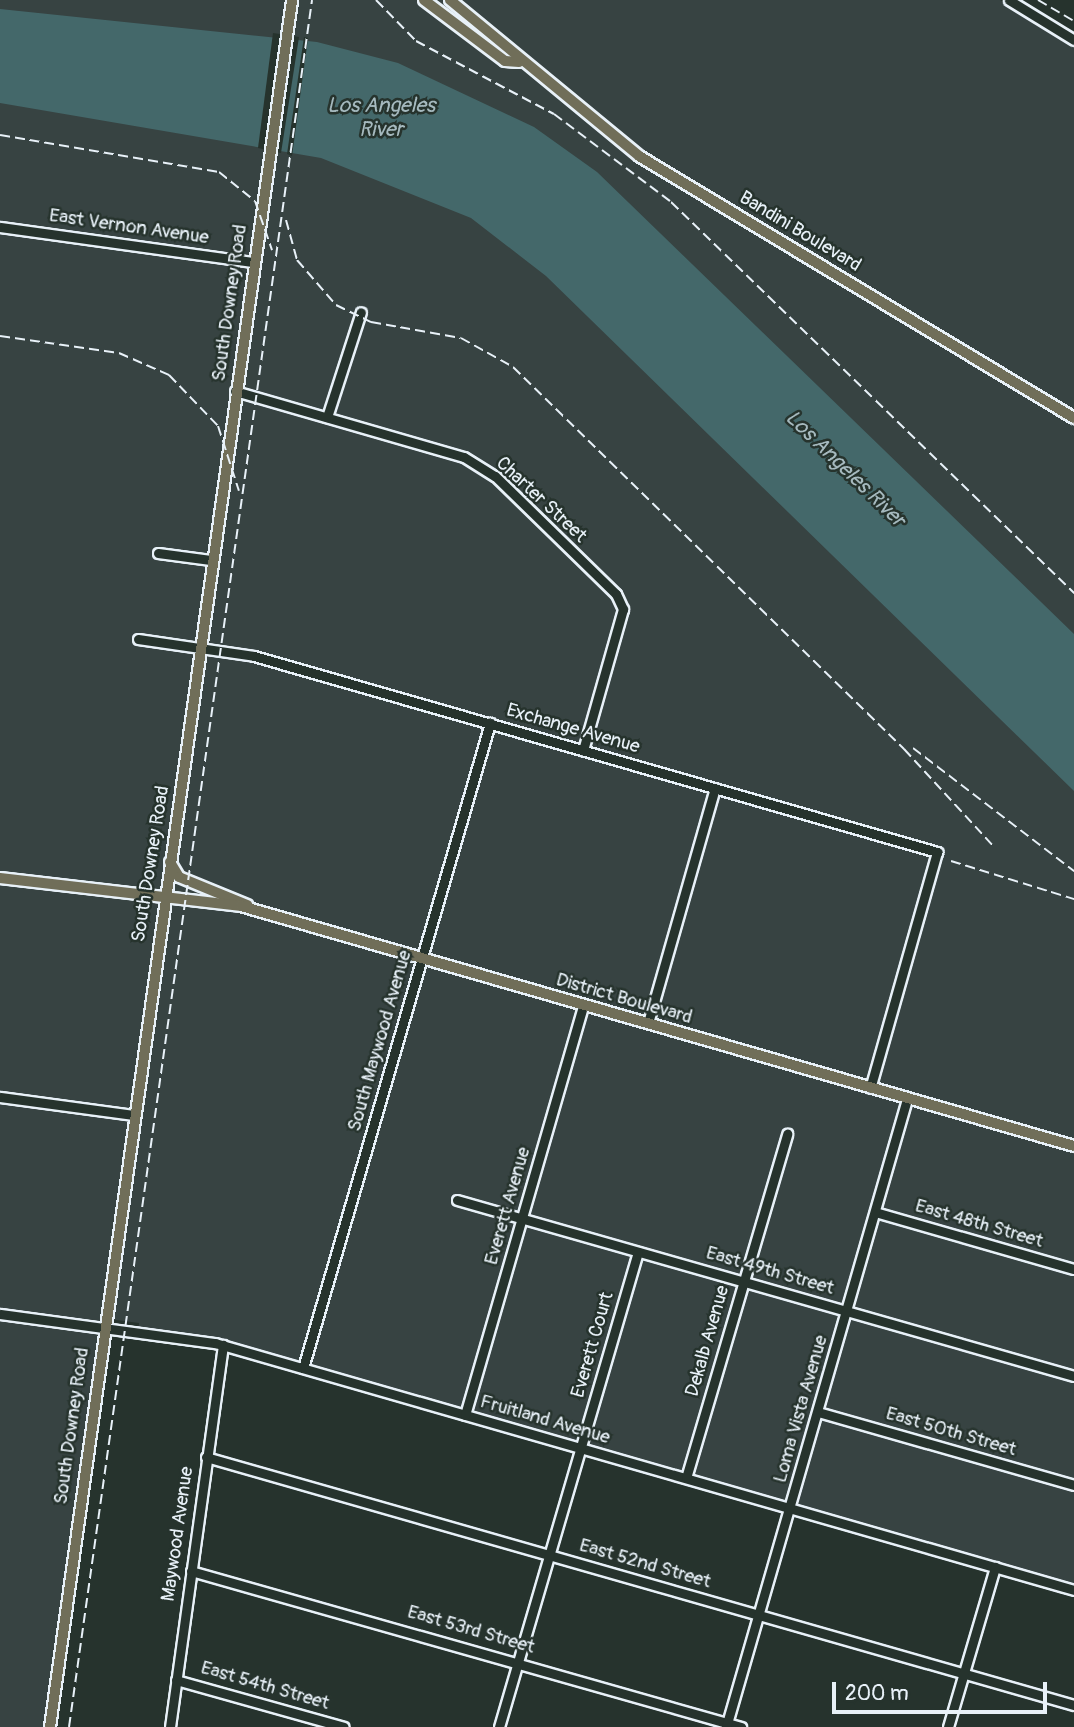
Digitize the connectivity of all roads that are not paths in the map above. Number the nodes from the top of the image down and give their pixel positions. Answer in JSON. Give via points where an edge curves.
{"nodes":[{"id":1,"x":424,"y":0,"type":"edge"},
{"id":2,"x":450,"y":0,"type":"edge"},
{"id":3,"x":1009,"y":0,"type":"edge"},
{"id":4,"x":289,"y":2,"type":"edge"},
{"id":5,"x":1074,"y":40,"type":"edge"},
{"id":6,"x":519,"y":62,"type":"junction"},
{"id":7,"x":0,"y":227,"type":"edge"},
{"id":8,"x":252,"y":262,"type":"junction"},
{"id":9,"x":361,"y":313,"type":"dead end"},
{"id":10,"x":235,"y":391,"type":"junction"},
{"id":11,"x":327,"y":417,"type":"junction"},
{"id":12,"x":1074,"y":418,"type":"edge"},
{"id":13,"x":158,"y":553,"type":"dead end"},
{"id":14,"x":211,"y":560,"type":"junction"},
{"id":15,"x":138,"y":639,"type":"dead end"},
{"id":16,"x":198,"y":647,"type":"junction"},
{"id":17,"x":490,"y":723,"type":"junction"},
{"id":18,"x":583,"y":750,"type":"junction"},
{"id":19,"x":715,"y":788,"type":"junction"},
{"id":20,"x":169,"y":861,"type":"junction"},
{"id":21,"x":0,"y":878,"type":"edge"},
{"id":22,"x":163,"y":900,"type":"junction"},
{"id":23,"x":252,"y":909,"type":"junction"},
{"id":24,"x":422,"y":959,"type":"junction"},
{"id":25,"x":583,"y":1006,"type":"junction"},
{"id":26,"x":648,"y":1023,"type":"junction"},
{"id":27,"x":870,"y":1088,"type":"junction"},
{"id":28,"x":0,"y":1097,"type":"edge"},
{"id":29,"x":907,"y":1099,"type":"junction"},
{"id":30,"x":133,"y":1115,"type":"junction"},
{"id":31,"x":788,"y":1134,"type":"dead end"},
{"id":32,"x":1074,"y":1146,"type":"edge"},
{"id":33,"x":457,"y":1200,"type":"dead end"},
{"id":34,"x":875,"y":1212,"type":"junction"},
{"id":35,"x":523,"y":1219,"type":"junction"},
{"id":36,"x":638,"y":1252,"type":"junction"},
{"id":37,"x":1074,"y":1269,"type":"edge"},
{"id":38,"x":744,"y":1282,"type":"junction"},
{"id":39,"x":847,"y":1311,"type":"junction"},
{"id":40,"x":0,"y":1314,"type":"edge"},
{"id":41,"x":103,"y":1328,"type":"junction"},
{"id":42,"x":223,"y":1345,"type":"junction"},
{"id":43,"x":303,"y":1368,"type":"junction"},
{"id":44,"x":1074,"y":1376,"type":"edge"},
{"id":45,"x":818,"y":1412,"type":"junction"},
{"id":46,"x":465,"y":1415,"type":"junction"},
{"id":47,"x":581,"y":1448,"type":"junction"},
{"id":48,"x":206,"y":1457,"type":"junction"},
{"id":49,"x":686,"y":1478,"type":"junction"},
{"id":50,"x":1074,"y":1485,"type":"edge"},
{"id":51,"x":791,"y":1508,"type":"junction"},
{"id":52,"x":550,"y":1555,"type":"junction"},
{"id":53,"x":995,"y":1567,"type":"junction"},
{"id":54,"x":191,"y":1571,"type":"junction"},
{"id":55,"x":1074,"y":1590,"type":"edge"},
{"id":56,"x":759,"y":1615,"type":"junction"},
{"id":57,"x":519,"y":1661,"type":"junction"},
{"id":58,"x":964,"y":1673,"type":"junction"},
{"id":59,"x":176,"y":1680,"type":"junction"},
{"id":60,"x":1074,"y":1705,"type":"edge"},
{"id":61,"x":727,"y":1725,"type":"edge"},
{"id":62,"x":50,"y":1727,"type":"edge"},
{"id":63,"x":170,"y":1727,"type":"edge"},
{"id":64,"x":344,"y":1727,"type":"edge"},
{"id":65,"x":499,"y":1727,"type":"edge"},
{"id":66,"x":741,"y":1727,"type":"edge"},
{"id":67,"x":948,"y":1727,"type":"edge"}],
"edges":[{"from":1,"to":6,"type":"main road","name":"Bandini Boulevard","via":[[505,61]]},
{"from":2,"to":6,"type":"main road","name":"Bandini Boulevard","via":[[513,48]]},
{"from":3,"to":5,"type":"street"},
{"from":4,"to":8,"type":"main road","name":"South Downey Road"},
{"from":6,"to":12,"type":"main road","name":"Bandini Boulevard","via":[[639,156]]},
{"from":7,"to":8,"type":"street","name":"East Vernon Avenue"},
{"from":8,"to":10,"type":"main road","name":"South Downey Road"},
{"from":9,"to":11,"type":"street"},
{"from":10,"to":11,"type":"street","name":"Charter Street"},
{"from":10,"to":14,"type":"main road","name":"South Downey Road"},
{"from":11,"to":18,"type":"street","name":"Charter Street","via":[[464,457],[495,476],[619,597],[623,609]]},
{"from":13,"to":14,"type":"street"},
{"from":14,"to":16,"type":"main road","name":"South Downey Road"},
{"from":15,"to":16,"type":"street","name":"Exchange Avenue"},
{"from":16,"to":17,"type":"street","name":"Exchange Avenue","via":[[254,656]]},
{"from":16,"to":20,"type":"main road","name":"South Downey Road"},
{"from":17,"to":18,"type":"street","name":"Exchange Avenue"},
{"from":17,"to":24,"type":"street","name":"South Maywood Avenue"},
{"from":18,"to":19,"type":"street","name":"Exchange Avenue"},
{"from":19,"to":26,"type":"street"},
{"from":19,"to":27,"type":"street","name":"Exchange Avenue","via":[[937,852]]},
{"from":20,"to":22,"type":"main road","name":"South Downey Road"},
{"from":20,"to":23,"type":"main road","via":[[179,877],[222,890]]},
{"from":21,"to":22,"type":"main road","name":"District Boulevard"},
{"from":22,"to":23,"type":"main road","name":"District Boulevard"},
{"from":22,"to":30,"type":"main road","name":"South Downey Road"},
{"from":23,"to":24,"type":"main road","name":"District Boulevard"},
{"from":24,"to":25,"type":"main road","name":"District Boulevard"},
{"from":24,"to":43,"type":"street","name":"South Maywood Avenue"},
{"from":25,"to":26,"type":"main road","name":"District Boulevard"},
{"from":25,"to":35,"type":"street","name":"Everett Avenue"},
{"from":26,"to":27,"type":"main road","name":"District Boulevard"},
{"from":27,"to":29,"type":"main road","name":"District Boulevard"},
{"from":28,"to":30,"type":"street"},
{"from":29,"to":32,"type":"main road","name":"District Boulevard"},
{"from":29,"to":34,"type":"street","name":"Loma Vista Avenue"},
{"from":30,"to":41,"type":"main road","name":"South Downey Road"},
{"from":31,"to":38,"type":"street","name":"Dekalb Avenue"},
{"from":33,"to":35,"type":"street","name":"East 49th Street"},
{"from":34,"to":37,"type":"street","name":"East 48th Street"},
{"from":34,"to":39,"type":"street","name":"Loma Vista Avenue"},
{"from":35,"to":36,"type":"street","name":"East 49th Street"},
{"from":35,"to":46,"type":"street","name":"Everett Avenue"},
{"from":36,"to":38,"type":"street","name":"East 49th Street"},
{"from":36,"to":47,"type":"street","name":"Everett Court"},
{"from":38,"to":39,"type":"street","name":"East 49th Street"},
{"from":38,"to":49,"type":"street","name":"Dekalb Avenue"},
{"from":39,"to":44,"type":"street","name":"East 49th Street"},
{"from":39,"to":45,"type":"street","name":"Loma Vista Avenue"},
{"from":40,"to":41,"type":"street","name":"Fruitland Avenue"},
{"from":41,"to":42,"type":"street","name":"Fruitland Avenue"},
{"from":41,"to":62,"type":"main road","name":"South Downey Road"},
{"from":42,"to":43,"type":"street","name":"Fruitland Avenue"},
{"from":42,"to":48,"type":"street","name":"Maywood Avenue"},
{"from":43,"to":46,"type":"street","name":"Fruitland Avenue"},
{"from":45,"to":50,"type":"street","name":"East 50th Street"},
{"from":45,"to":51,"type":"street","name":"Loma Vista Avenue"},
{"from":46,"to":47,"type":"street","name":"Fruitland Avenue"},
{"from":47,"to":49,"type":"street","name":"Fruitland Avenue"},
{"from":47,"to":52,"type":"street"},
{"from":48,"to":52,"type":"street","name":"East 52nd Street"},
{"from":48,"to":54,"type":"street","name":"Maywood Avenue"},
{"from":49,"to":51,"type":"street","name":"Fruitland Avenue"},
{"from":51,"to":53,"type":"street","name":"Fruitland Avenue"},
{"from":51,"to":56,"type":"street","name":"Loma Vista Avenue"},
{"from":52,"to":56,"type":"street","name":"East 52nd Street"},
{"from":52,"to":57,"type":"street"},
{"from":53,"to":55,"type":"street","name":"Fruitland Avenue"},
{"from":53,"to":58,"type":"street"},
{"from":54,"to":57,"type":"street","name":"East 53rd Street"},
{"from":54,"to":59,"type":"street","name":"Maywood Avenue"},
{"from":56,"to":58,"type":"street","name":"East 52nd Street"},
{"from":56,"to":61,"type":"street","name":"Loma Vista Avenue"},
{"from":57,"to":61,"type":"street","name":"East 53rd Street"},
{"from":57,"to":65,"type":"street"},
{"from":58,"to":60,"type":"street","name":"East 52nd Street"},
{"from":58,"to":67,"type":"street"},
{"from":59,"to":63,"type":"street","name":"Maywood Avenue"},
{"from":59,"to":64,"type":"street","name":"East 54th Street"},
{"from":61,"to":66,"type":"street","name":"East 53rd Street"}]}
